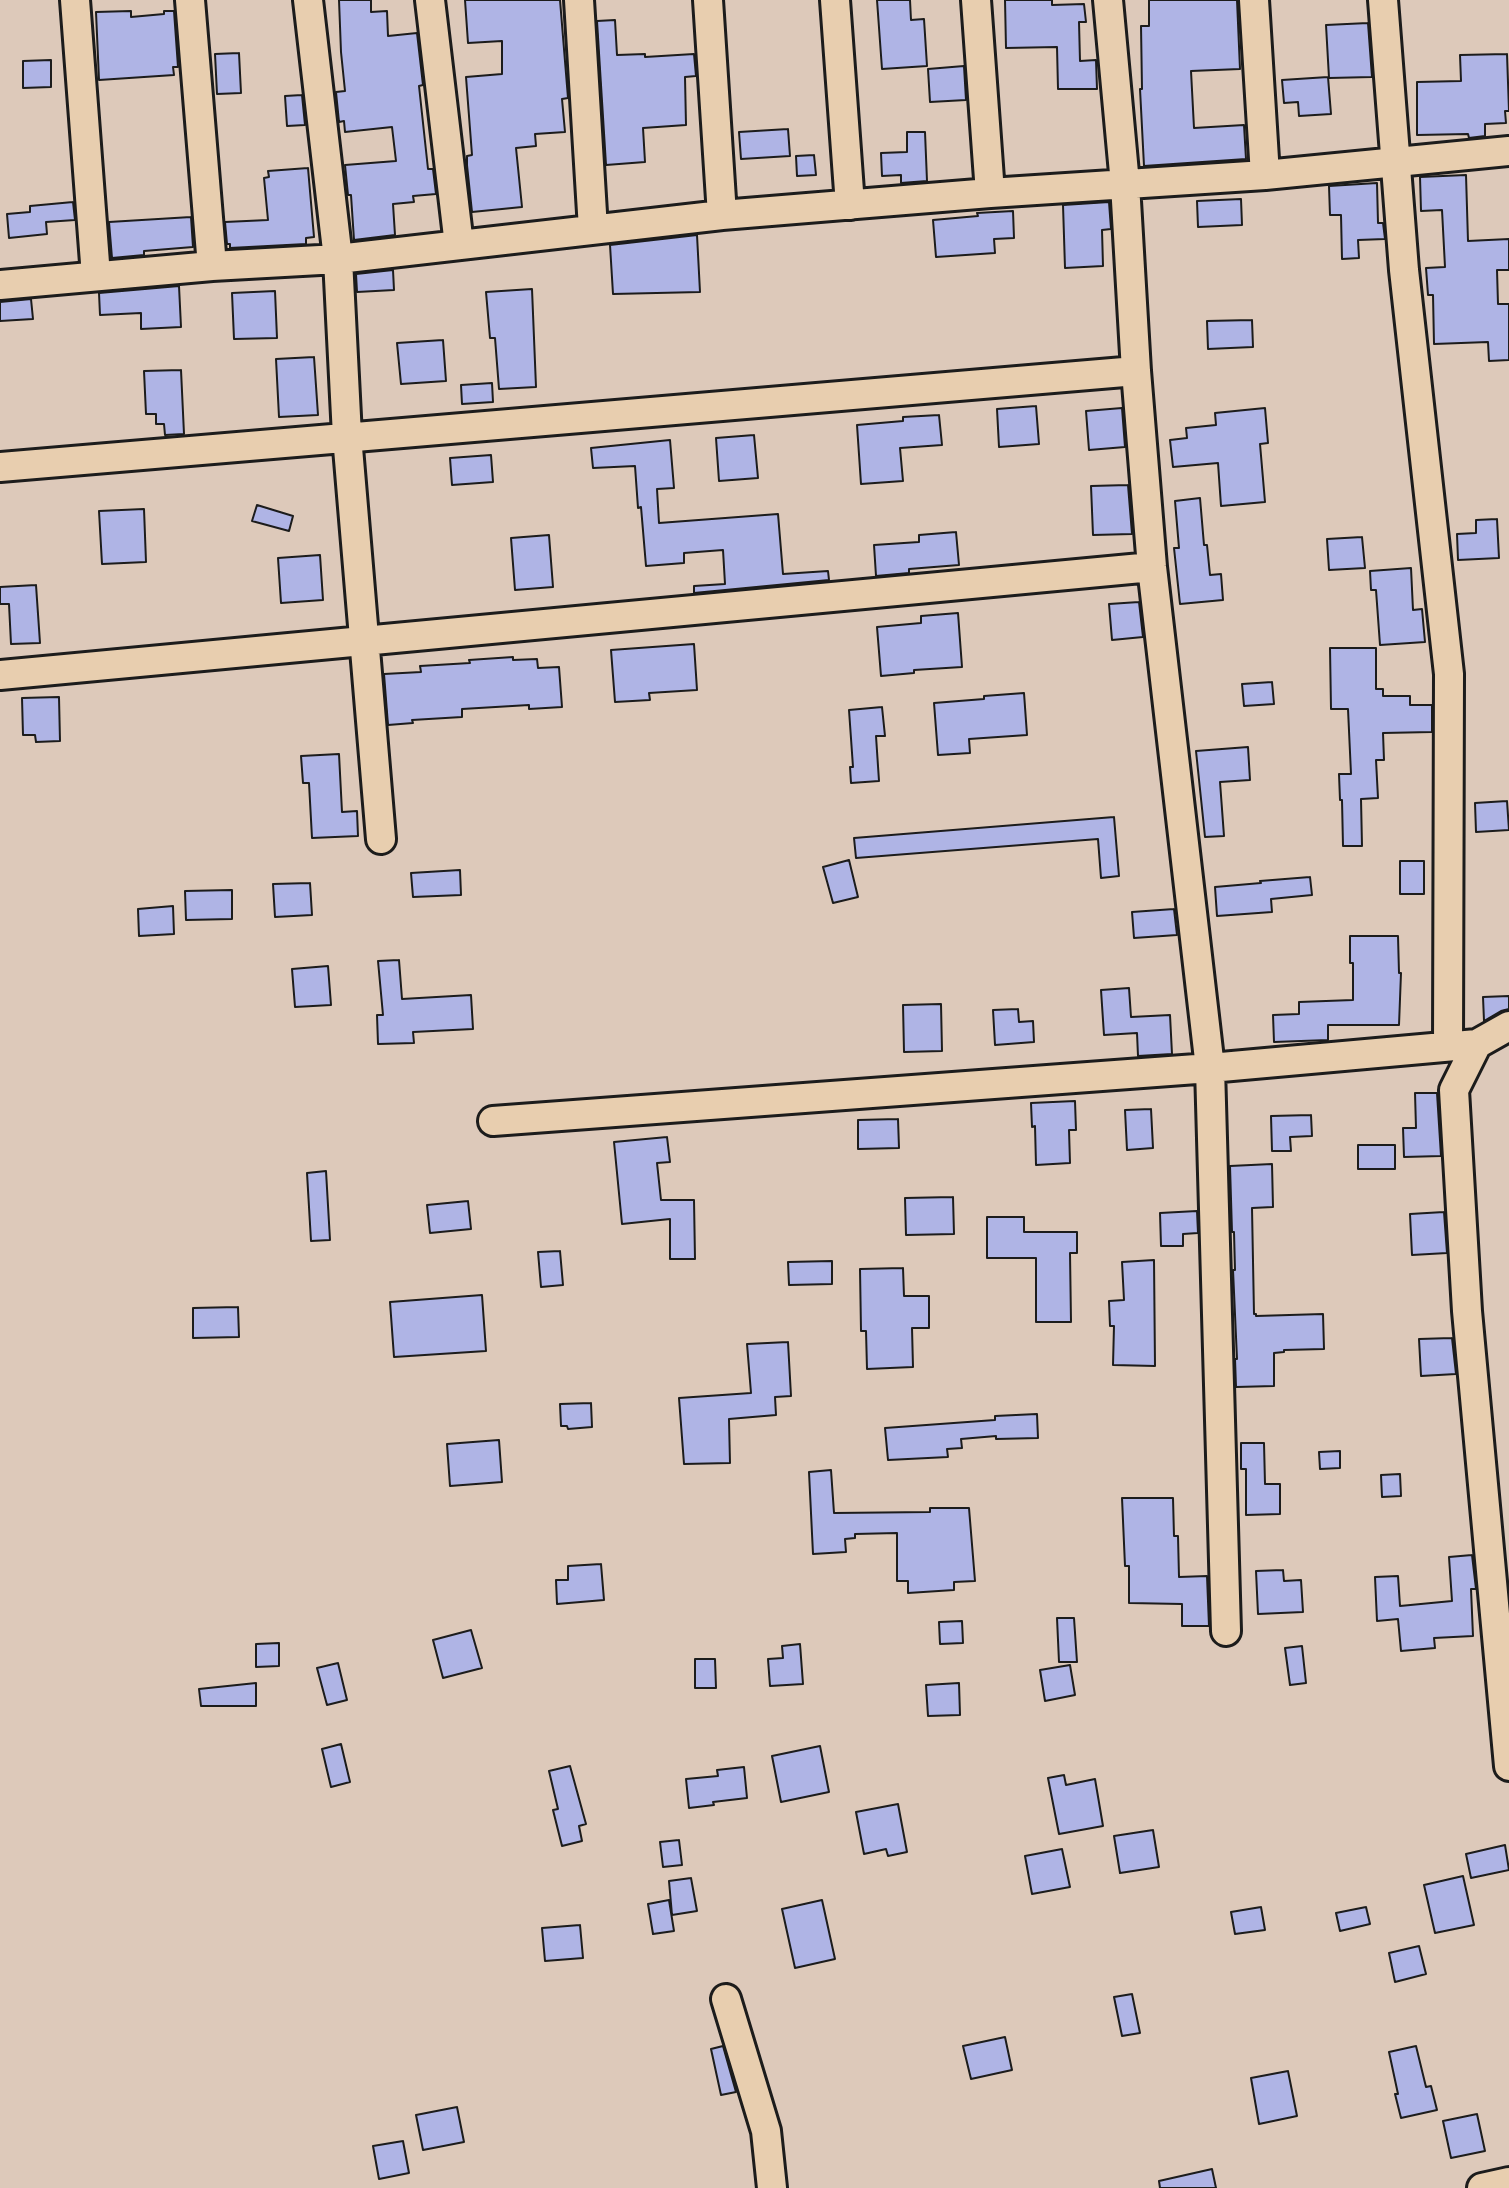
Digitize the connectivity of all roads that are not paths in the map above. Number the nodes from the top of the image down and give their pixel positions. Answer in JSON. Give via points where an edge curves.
{"nodes":[{"id":1,"x":75,"y":0,"type":"edge"},
{"id":2,"x":190,"y":0,"type":"edge"},
{"id":3,"x":308,"y":0,"type":"edge"},
{"id":4,"x":430,"y":0,"type":"edge"},
{"id":5,"x":579,"y":0,"type":"edge"},
{"id":6,"x":708,"y":0,"type":"edge"},
{"id":7,"x":835,"y":0,"type":"edge"},
{"id":8,"x":976,"y":0,"type":"edge"},
{"id":9,"x":1108,"y":0,"type":"edge"},
{"id":10,"x":1254,"y":0,"type":"edge"},
{"id":11,"x":1383,"y":0,"type":"edge"},
{"id":12,"x":1509,"y":151,"type":"edge"},
{"id":13,"x":1398,"y":163,"type":"junction"},
{"id":14,"x":1265,"y":175,"type":"junction"},
{"id":15,"x":1125,"y":184,"type":"junction"},
{"id":16,"x":990,"y":193,"type":"junction"},
{"id":17,"x":850,"y":205,"type":"junction"},
{"id":18,"x":722,"y":215,"type":"junction"},
{"id":19,"x":593,"y":229,"type":"junction"},
{"id":20,"x":459,"y":245,"type":"junction"},
{"id":21,"x":338,"y":259,"type":"junction"},
{"id":22,"x":212,"y":266,"type":"junction"},
{"id":23,"x":96,"y":276,"type":"junction"},
{"id":24,"x":0,"y":285,"type":"edge"},
{"id":25,"x":1136,"y":371,"type":"junction"},
{"id":26,"x":347,"y":436,"type":"junction"},
{"id":27,"x":0,"y":467,"type":"edge"},
{"id":28,"x":1152,"y":567,"type":"junction"},
{"id":29,"x":365,"y":642,"type":"junction"},
{"id":30,"x":0,"y":675,"type":"edge"},
{"id":31,"x":381,"y":839,"type":"dead end"},
{"id":32,"x":1509,"y":1026,"type":"edge"},
{"id":33,"x":1477,"y":1044,"type":"junction"},
{"id":34,"x":1448,"y":1046,"type":"junction"},
{"id":35,"x":1210,"y":1068,"type":"junction"},
{"id":36,"x":493,"y":1121,"type":"dead end"},
{"id":37,"x":1226,"y":1631,"type":"dead end"},
{"id":38,"x":1509,"y":1766,"type":"edge"},
{"id":39,"x":726,"y":1999,"type":"dead end"},
{"id":40,"x":1509,"y":2182,"type":"edge"},
{"id":41,"x":772,"y":2188,"type":"edge"},
{"id":42,"x":1482,"y":2188,"type":"edge"}],
"edges":[{"from":1,"to":23,"type":"street"},
{"from":2,"to":22,"type":"street"},
{"from":3,"to":21,"type":"street"},
{"from":4,"to":20,"type":"street"},
{"from":5,"to":19,"type":"street"},
{"from":6,"to":18,"type":"street"},
{"from":7,"to":17,"type":"street"},
{"from":8,"to":16,"type":"street"},
{"from":9,"to":15,"type":"street"},
{"from":10,"to":14,"type":"street"},
{"from":11,"to":13,"type":"street"},
{"from":12,"to":13,"type":"street"},
{"from":13,"to":14,"type":"street"},
{"from":13,"to":34,"type":"street","via":[[1404,270],[1449,674]]},
{"from":14,"to":15,"type":"street"},
{"from":15,"to":16,"type":"street"},
{"from":15,"to":25,"type":"street"},
{"from":16,"to":17,"type":"street"},
{"from":17,"to":18,"type":"street"},
{"from":18,"to":19,"type":"street"},
{"from":19,"to":20,"type":"street"},
{"from":20,"to":21,"type":"street"},
{"from":21,"to":22,"type":"street"},
{"from":21,"to":26,"type":"street"},
{"from":22,"to":23,"type":"street"},
{"from":23,"to":24,"type":"street"},
{"from":25,"to":26,"type":"street"},
{"from":25,"to":28,"type":"street"},
{"from":26,"to":27,"type":"street"},
{"from":26,"to":29,"type":"street"},
{"from":28,"to":29,"type":"street"},
{"from":28,"to":35,"type":"street"},
{"from":29,"to":30,"type":"street"},
{"from":29,"to":31,"type":"street"},
{"from":32,"to":33,"type":"street"},
{"from":33,"to":34,"type":"street"},
{"from":33,"to":38,"type":"street","via":[[1454,1090],[1467,1311]]},
{"from":34,"to":35,"type":"street"},
{"from":35,"to":36,"type":"street"},
{"from":35,"to":37,"type":"street"},
{"from":39,"to":41,"type":"street","via":[[766,2131]]},
{"from":40,"to":42,"type":"street"}]}
